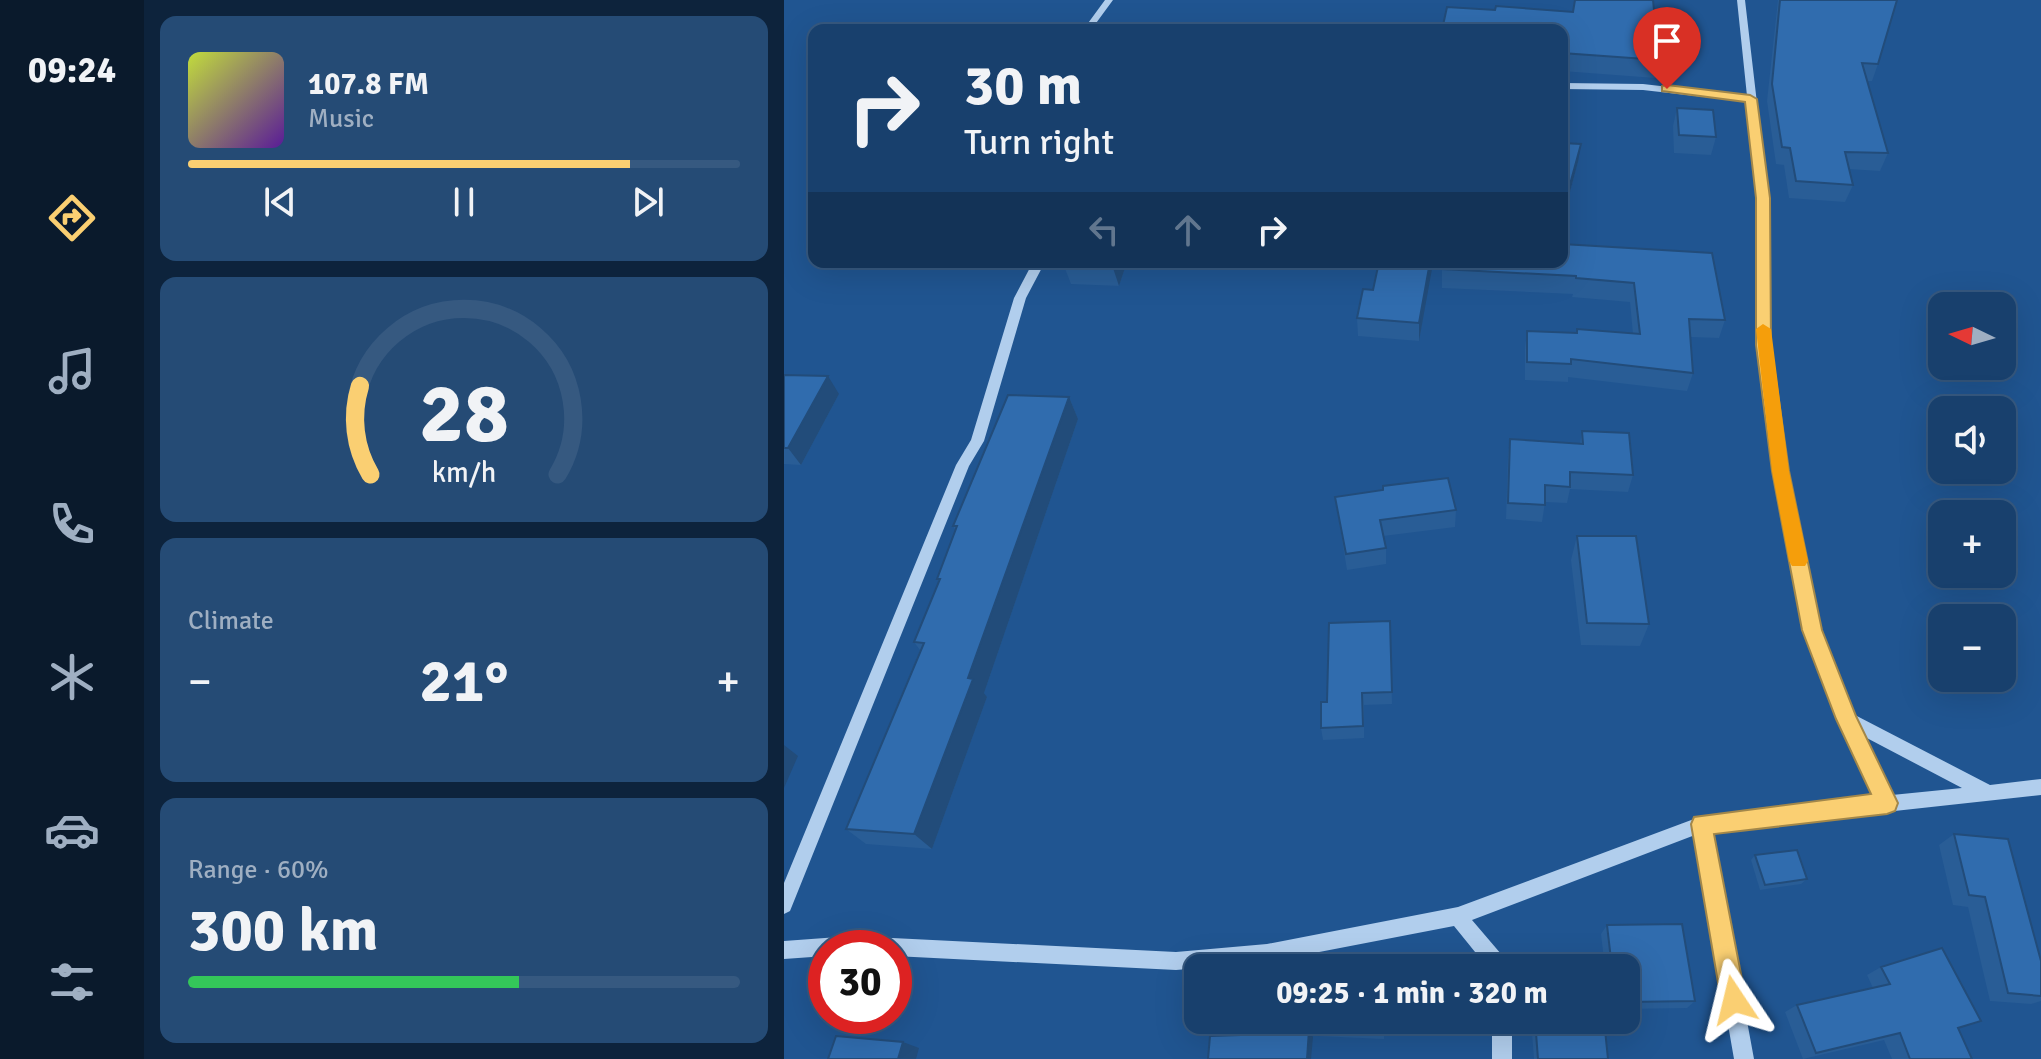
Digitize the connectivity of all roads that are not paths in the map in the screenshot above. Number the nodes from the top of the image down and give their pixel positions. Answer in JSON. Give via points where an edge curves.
{"nodes":[{"id":1,"x":1109,"y":0,"type":"edge"},
{"id":2,"x":1741,"y":0,"type":"edge"},
{"id":3,"x":1091,"y":24,"type":"edge"},
{"id":4,"x":1568,"y":86,"type":"edge"},
{"id":5,"x":1750,"y":99,"type":"junction"},
{"id":6,"x":1036,"y":268,"type":"edge"},
{"id":7,"x":1847,"y":719,"type":"junction"},
{"id":8,"x":2041,"y":787,"type":"edge"},
{"id":9,"x":1987,"y":792,"type":"junction"},
{"id":10,"x":1887,"y":803,"type":"junction"},
{"id":11,"x":1702,"y":824,"type":"junction"},
{"id":12,"x":784,"y":905,"type":"edge"},
{"id":13,"x":1458,"y":916,"type":"junction"},
{"id":14,"x":784,"y":950,"type":"edge"},
{"id":15,"x":1489,"y":954,"type":"edge"},
{"id":16,"x":1502,"y":1034,"type":"edge"},
{"id":17,"x":1502,"y":1059,"type":"edge"},
{"id":18,"x":1744,"y":1059,"type":"edge"}],
"edges":[{"from":1,"to":3,"type":"street"},
{"from":2,"to":5,"type":"street"},
{"from":4,"to":5,"type":"street","via":[[1643,87]]},
{"from":5,"to":7,"type":"street","via":[[1763,198],[1764,345],[1781,471],[1812,630]]},
{"from":6,"to":12,"type":"street","via":[[1020,298],[977,441]]},
{"from":7,"to":9,"type":"street"},
{"from":7,"to":10,"type":"street"},
{"from":8,"to":9,"type":"street"},
{"from":9,"to":10,"type":"street"},
{"from":10,"to":11,"type":"street"},
{"from":11,"to":13,"type":"street"},
{"from":11,"to":18,"type":"street"},
{"from":13,"to":14,"type":"street","via":[[1267,953],[1176,961],[852,945]]},
{"from":13,"to":15,"type":"street"},
{"from":16,"to":17,"type":"street"}]}
